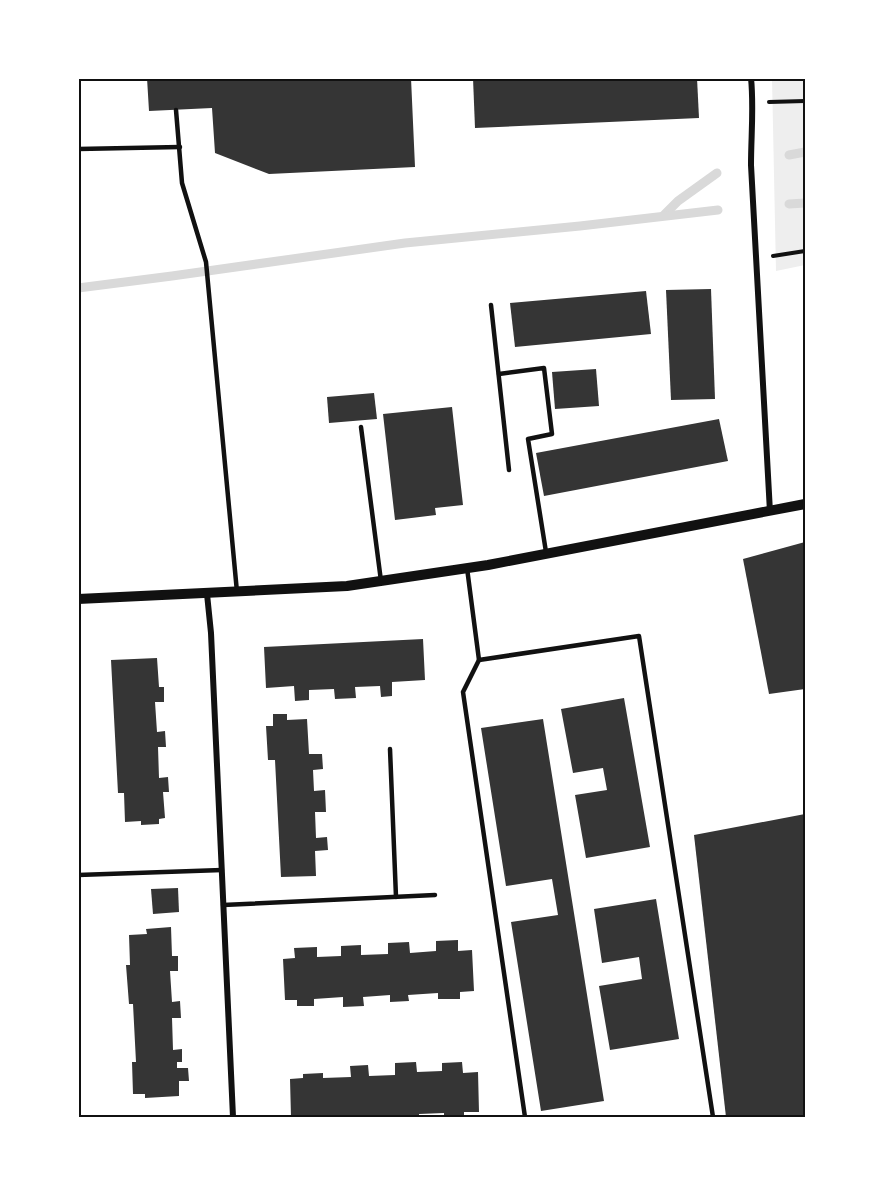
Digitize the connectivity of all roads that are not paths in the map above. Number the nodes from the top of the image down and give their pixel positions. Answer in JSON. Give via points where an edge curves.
{"nodes":[{"id":1,"x":751,"y":78,"type":"edge"},
{"id":2,"x":176,"y":110,"type":"dead end"},
{"id":3,"x":180,"y":147,"type":"junction"},
{"id":4,"x":78,"y":149,"type":"edge"},
{"id":5,"x":491,"y":305,"type":"dead end"},
{"id":6,"x":499,"y":374,"type":"junction"},
{"id":7,"x":361,"y":427,"type":"dead end"},
{"id":8,"x":509,"y":470,"type":"dead end"},
{"id":9,"x":805,"y":504,"type":"edge"},
{"id":10,"x":770,"y":512,"type":"junction"},
{"id":11,"x":547,"y":553,"type":"junction"},
{"id":12,"x":467,"y":568,"type":"junction"},
{"id":13,"x":381,"y":581,"type":"junction"},
{"id":14,"x":237,"y":592,"type":"junction"},
{"id":15,"x":207,"y":594,"type":"junction"},
{"id":16,"x":78,"y":599,"type":"edge"},
{"id":17,"x":479,"y":660,"type":"junction"},
{"id":18,"x":390,"y":749,"type":"dead end"},
{"id":19,"x":222,"y":870,"type":"junction"},
{"id":20,"x":78,"y":875,"type":"edge"},
{"id":21,"x":435,"y":895,"type":"dead end"},
{"id":22,"x":396,"y":897,"type":"junction"},
{"id":23,"x":223,"y":905,"type":"junction"},
{"id":24,"x":233,"y":1117,"type":"edge"},
{"id":25,"x":525,"y":1117,"type":"edge"},
{"id":26,"x":713,"y":1117,"type":"edge"}],
"edges":[{"from":1,"to":10,"type":"street","via":[[750,124]]},
{"from":2,"to":3,"type":"lane"},
{"from":3,"to":4,"type":"lane"},
{"from":3,"to":14,"type":"lane","via":[[182,183],[206,262]]},
{"from":5,"to":6,"type":"lane"},
{"from":6,"to":8,"type":"lane"},
{"from":6,"to":11,"type":"lane","via":[[544,368],[552,434],[528,439]]},
{"from":7,"to":13,"type":"lane"},
{"from":9,"to":10,"type":"street"},
{"from":10,"to":11,"type":"street"},
{"from":11,"to":12,"type":"street"},
{"from":12,"to":13,"type":"street"},
{"from":12,"to":17,"type":"lane"},
{"from":13,"to":14,"type":"street"},
{"from":14,"to":15,"type":"street"},
{"from":15,"to":16,"type":"street"},
{"from":15,"to":19,"type":"street"},
{"from":17,"to":25,"type":"lane","via":[[463,692]]},
{"from":17,"to":26,"type":"lane","via":[[639,636]]},
{"from":18,"to":22,"type":"lane"},
{"from":19,"to":20,"type":"lane"},
{"from":19,"to":23,"type":"street"},
{"from":21,"to":22,"type":"lane"},
{"from":22,"to":23,"type":"lane"},
{"from":23,"to":24,"type":"street"}]}
